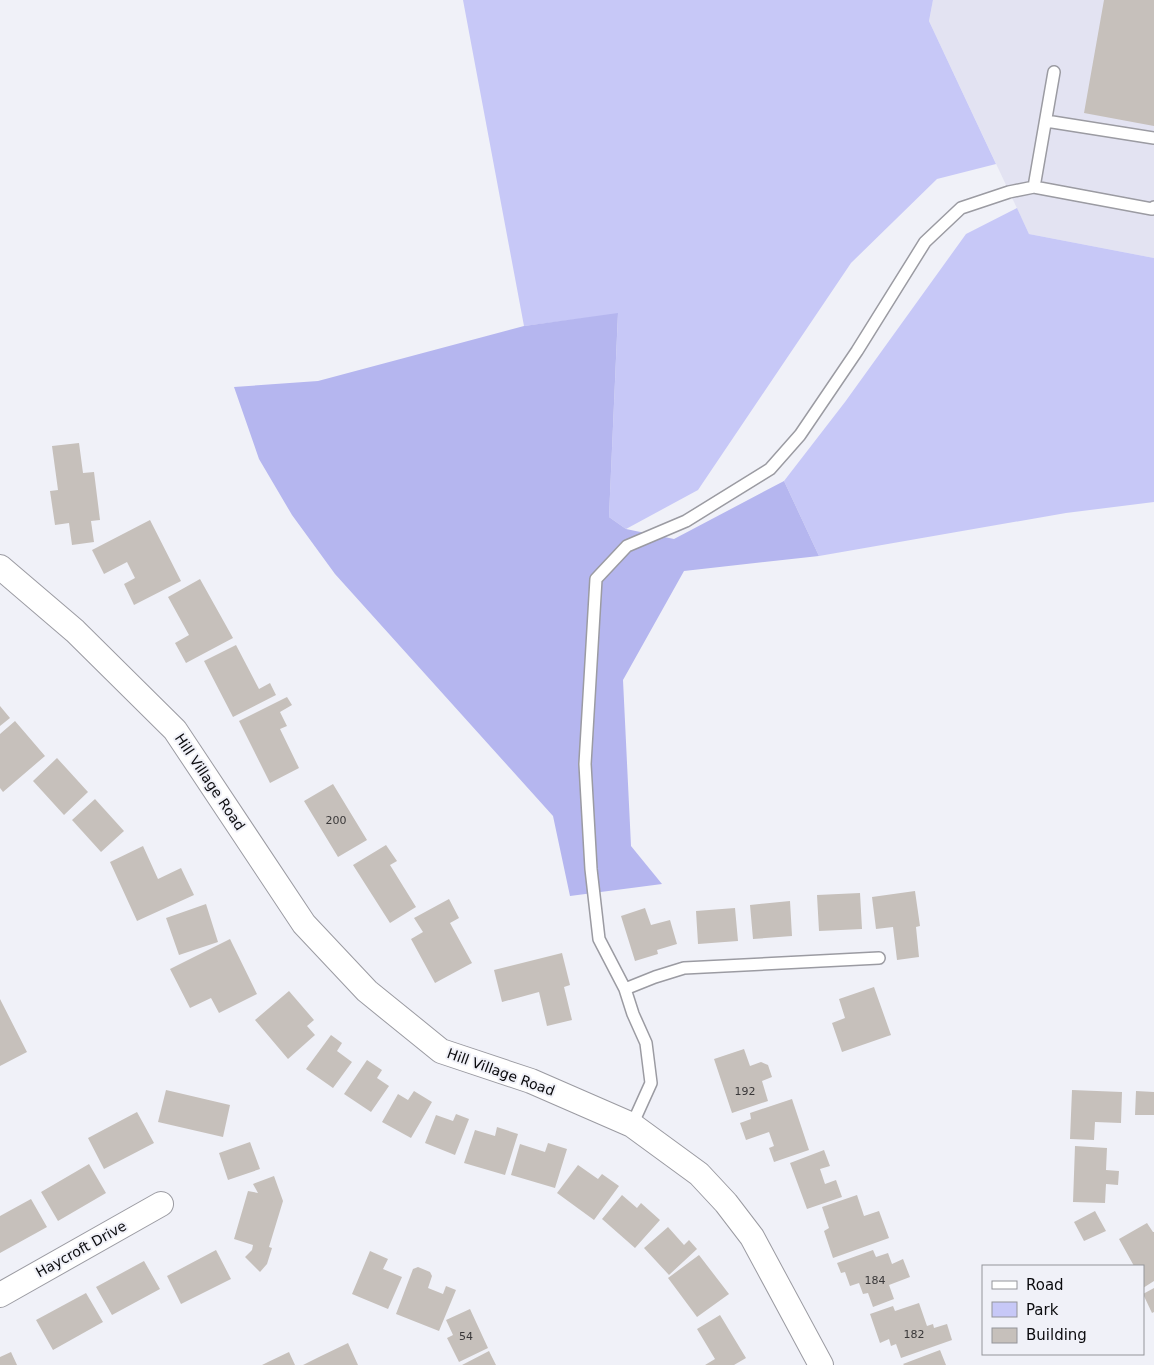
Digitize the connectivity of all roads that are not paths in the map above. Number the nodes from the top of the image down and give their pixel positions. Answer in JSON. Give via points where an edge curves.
{"nodes":[{"id":1,"x":1054,"y":72,"type":"dead end"},
{"id":2,"x":1046,"y":121,"type":"junction"},
{"id":3,"x":1154,"y":138,"type":"edge"},
{"id":4,"x":1034,"y":187,"type":"junction"},
{"id":5,"x":1154,"y":207,"type":"edge"},
{"id":6,"x":0,"y":567,"type":"edge"},
{"id":7,"x":879,"y":958,"type":"dead end"},
{"id":8,"x":625,"y":989,"type":"junction"},
{"id":9,"x":632,"y":1125,"type":"junction"},
{"id":10,"x":161,"y":1204,"type":"dead end"},
{"id":11,"x":0,"y":1295,"type":"edge"},
{"id":12,"x":822,"y":1365,"type":"edge"}],
"edges":[{"from":1,"to":2,"type":"lane"},
{"from":2,"to":3,"type":"lane"},
{"from":2,"to":4,"type":"lane"},
{"from":4,"to":5,"type":"lane"},
{"from":4,"to":8,"type":"lane","via":[[961,208],[925,242],[806,427],[770,469],[686,521],[627,546],[596,579],[585,764],[591,870],[599,939]]},
{"from":6,"to":9,"type":"street","name":"Hill Village Road","via":[[75,631],[175,730],[304,924],[368,991],[441,1051],[530,1081]]},
{"from":7,"to":8,"type":"lane","via":[[684,968]]},
{"from":8,"to":9,"type":"lane","via":[[646,1043],[651,1083]]},
{"from":9,"to":12,"type":"street","name":"Hill Village Road","via":[[699,1174],[726,1203],[752,1237]]},
{"from":10,"to":11,"type":"street","name":"Haycroft Drive"}]}
